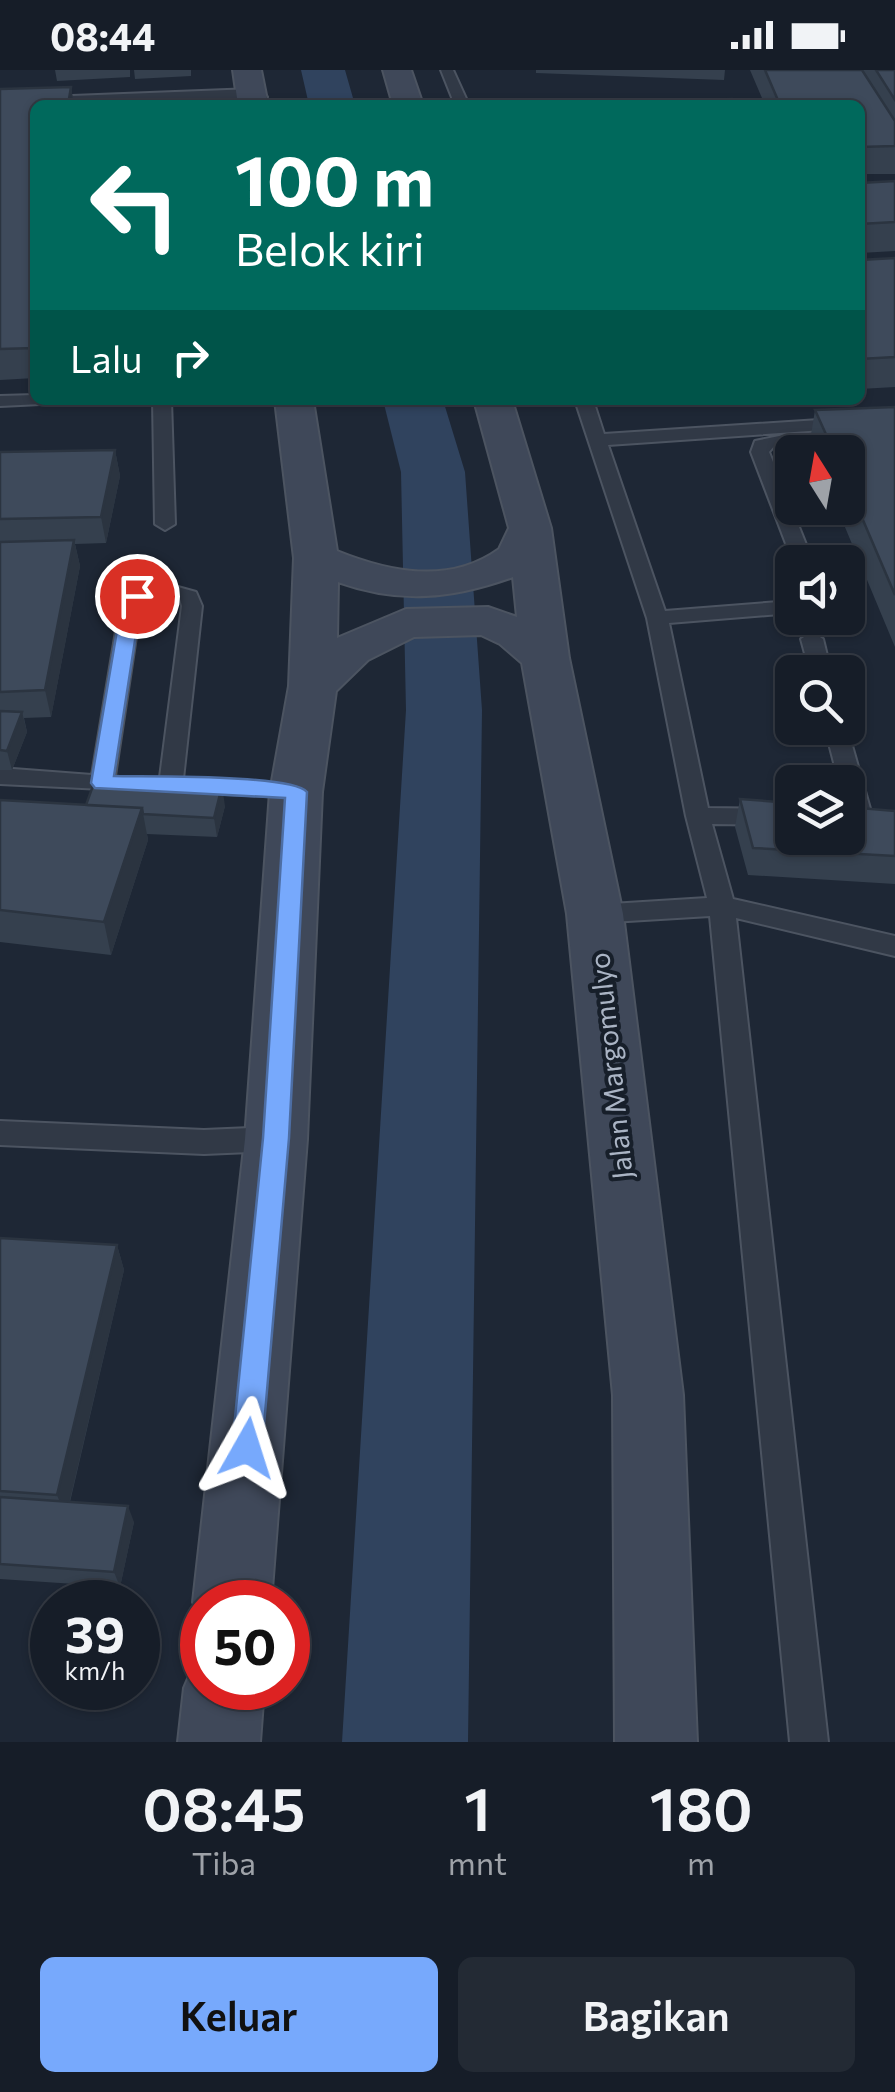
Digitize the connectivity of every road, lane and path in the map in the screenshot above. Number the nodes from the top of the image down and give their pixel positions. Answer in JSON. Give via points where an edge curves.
{"nodes":[{"id":1,"x":397,"y":70,"type":"edge"},
{"id":2,"x":447,"y":70,"type":"edge"},
{"id":3,"x":251,"y":91,"type":"edge"},
{"id":4,"x":120,"y":100,"type":"edge"},
{"id":5,"x":406,"y":100,"type":"edge"},
{"id":6,"x":460,"y":100,"type":"edge"},
{"id":7,"x":30,"y":400,"type":"edge"},
{"id":8,"x":0,"y":401,"type":"edge"},
{"id":9,"x":162,"y":405,"type":"edge"},
{"id":10,"x":295,"y":405,"type":"edge"},
{"id":11,"x":494,"y":405,"type":"edge"},
{"id":12,"x":586,"y":405,"type":"edge"},
{"id":13,"x":895,"y":420,"type":"edge"},
{"id":14,"x":895,"y":433,"type":"edge"},
{"id":15,"x":599,"y":440,"type":"junction"},
{"id":16,"x":165,"y":524,"type":"dead end"},
{"id":17,"x":796,"y":545,"type":"edge"},
{"id":18,"x":518,"y":546,"type":"junction"},
{"id":19,"x":339,"y":568,"type":"junction"},
{"id":20,"x":775,"y":608,"type":"edge"},
{"id":21,"x":657,"y":618,"type":"junction"},
{"id":22,"x":812,"y":639,"type":"dead end"},
{"id":23,"x":531,"y":646,"type":"junction"},
{"id":24,"x":816,"y":655,"type":"edge"},
{"id":25,"x":332,"y":668,"type":"junction"},
{"id":26,"x":0,"y":776,"type":"edge"},
{"id":27,"x":102,"y":783,"type":"junction"},
{"id":28,"x":171,"y":785,"type":"junction"},
{"id":29,"x":296,"y":792,"type":"junction"},
{"id":30,"x":698,"y":816,"type":"junction"},
{"id":31,"x":775,"y":817,"type":"edge"},
{"id":32,"x":722,"y":906,"type":"junction"},
{"id":33,"x":595,"y":914,"type":"junction"},
{"id":34,"x":895,"y":946,"type":"edge"},
{"id":35,"x":0,"y":1133,"type":"edge"},
{"id":36,"x":276,"y":1138,"type":"junction"},
{"id":37,"x":234,"y":1580,"type":"edge"},
{"id":38,"x":222,"y":1710,"type":"edge"},
{"id":39,"x":219,"y":1742,"type":"edge"},
{"id":40,"x":656,"y":1742,"type":"edge"},
{"id":41,"x":809,"y":1742,"type":"edge"}],
"edges":[{"from":1,"to":5,"type":"main road"},
{"from":2,"to":6,"type":"lane"},
{"from":3,"to":4,"type":"street"},
{"from":7,"to":8,"type":"lane"},
{"from":9,"to":16,"type":"lane"},
{"from":10,"to":19,"type":"main road"},
{"from":11,"to":18,"type":"main road","name":"Jalan Margomulyo"},
{"from":12,"to":15,"type":"lane"},
{"from":13,"to":15,"type":"lane"},
{"from":14,"to":17,"type":"lane","via":[[761,445]]},
{"from":15,"to":21,"type":"lane"},
{"from":18,"to":19,"type":"main road","via":[[471,579],[429,586],[392,585]]},
{"from":18,"to":23,"type":"main road","name":"Jalan Margomulyo"},
{"from":19,"to":25,"type":"main road"},
{"from":20,"to":21,"type":"lane"},
{"from":21,"to":30,"type":"lane"},
{"from":22,"to":24,"type":"lane"},
{"from":23,"to":25,"type":"main road","via":[[488,621],[420,622],[388,629]]},
{"from":23,"to":33,"type":"main road","name":"Jalan Margomulyo"},
{"from":25,"to":29,"type":"main road"},
{"from":26,"to":27,"type":"lane"},
{"from":27,"to":28,"type":"lane"},
{"from":27,"to":28,"type":"lane","via":[[132,601],[178,590],[192,606]]},
{"from":28,"to":29,"type":"lane"},
{"from":29,"to":36,"type":"main road"},
{"from":30,"to":31,"type":"lane"},
{"from":30,"to":32,"type":"lane"},
{"from":32,"to":33,"type":"lane"},
{"from":32,"to":34,"type":"lane"},
{"from":32,"to":41,"type":"lane"},
{"from":33,"to":40,"type":"main road","name":"Jalan Margomulyo","via":[[648,1395]]},
{"from":35,"to":36,"type":"lane","via":[[204,1142]]},
{"from":36,"to":37,"type":"main road"},
{"from":38,"to":39,"type":"main road"}]}
